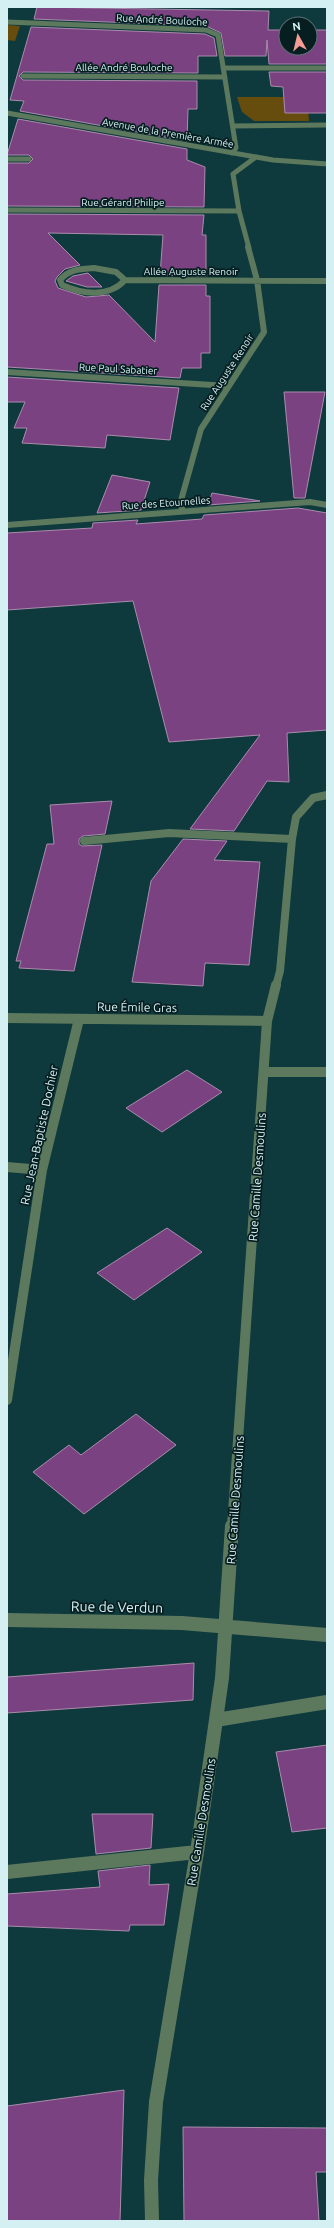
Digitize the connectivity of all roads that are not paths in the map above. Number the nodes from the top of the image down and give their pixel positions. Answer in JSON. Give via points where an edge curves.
{"nodes":[{"id":1,"x":7,"y":22,"type":"edge"},
{"id":2,"x":224,"y":68,"type":"junction"},
{"id":3,"x":327,"y":68,"type":"edge"},
{"id":4,"x":23,"y":76,"type":"dead end"},
{"id":5,"x":225,"y":77,"type":"junction"},
{"id":6,"x":7,"y":113,"type":"edge"},
{"id":7,"x":327,"y":125,"type":"edge"},
{"id":8,"x":233,"y":126,"type":"junction"},
{"id":9,"x":232,"y":153,"type":"junction"},
{"id":10,"x":256,"y":157,"type":"junction"},
{"id":11,"x":7,"y":159,"type":"edge"},
{"id":12,"x":29,"y":159,"type":"dead end"},
{"id":13,"x":327,"y":164,"type":"edge"},
{"id":14,"x":7,"y":210,"type":"edge"},
{"id":15,"x":239,"y":212,"type":"junction"},
{"id":16,"x":125,"y":280,"type":"junction"},
{"id":17,"x":257,"y":280,"type":"junction"},
{"id":18,"x":327,"y":281,"type":"edge"},
{"id":19,"x":7,"y":372,"type":"edge"},
{"id":20,"x":228,"y":386,"type":"junction"},
{"id":21,"x":327,"y":504,"type":"edge"},
{"id":22,"x":183,"y":511,"type":"junction"},
{"id":23,"x":7,"y":525,"type":"edge"},
{"id":24,"x":327,"y":796,"type":"edge"},
{"id":25,"x":292,"y":839,"type":"junction"},
{"id":26,"x":84,"y":841,"type":"dead end"},
{"id":27,"x":7,"y":1018,"type":"edge"},
{"id":28,"x":79,"y":1019,"type":"junction"},
{"id":29,"x":267,"y":1021,"type":"junction"},
{"id":30,"x":264,"y":1072,"type":"junction"},
{"id":31,"x":327,"y":1072,"type":"edge"},
{"id":32,"x":7,"y":1167,"type":"edge"},
{"id":33,"x":42,"y":1170,"type":"junction"},
{"id":34,"x":7,"y":1400,"type":"edge"},
{"id":35,"x":7,"y":1620,"type":"edge"},
{"id":36,"x":227,"y":1627,"type":"junction"},
{"id":37,"x":327,"y":1635,"type":"edge"},
{"id":38,"x":327,"y":1702,"type":"edge"},
{"id":39,"x":216,"y":1720,"type":"junction"},
{"id":40,"x":197,"y":1852,"type":"junction"},
{"id":41,"x":7,"y":1872,"type":"edge"},
{"id":42,"x":152,"y":2221,"type":"edge"}],
"edges":[{"from":1,"to":2,"type":"street","name":"Rue André Bouloche","via":[[206,30],[218,34]]},
{"from":2,"to":3,"type":"street"},
{"from":2,"to":5,"type":"street","name":"Rue André Bouloche"},
{"from":4,"to":5,"type":"street","name":"Allée André Bouloche"},
{"from":5,"to":8,"type":"street","name":"Rue André Bouloche"},
{"from":6,"to":9,"type":"street","name":"Avenue de la Première Armée"},
{"from":7,"to":8,"type":"street"},
{"from":8,"to":9,"type":"street","name":"Rue André Bouloche","via":[[236,148]]},
{"from":9,"to":10,"type":"street","name":"Avenue de la Première Armée"},
{"from":10,"to":13,"type":"street","name":"Avenue de la Première Armée"},
{"from":10,"to":15,"type":"street","name":"Rue Auguste Renoir","via":[[233,174]]},
{"from":11,"to":12,"type":"street"},
{"from":14,"to":15,"type":"street","name":"Rue Gérard Philipe"},
{"from":15,"to":17,"type":"street","name":"Rue Auguste Renoir"},
{"from":16,"to":16,"type":"street","name":"Allée Auguste Renoir","via":[[116,272],[94,268],[71,272],[63,275],[60,280],[68,289],[91,292],[115,289]]},
{"from":16,"to":17,"type":"street","name":"Allée Auguste Renoir"},
{"from":17,"to":18,"type":"street","name":"Allée Auguste Renoir"},
{"from":17,"to":20,"type":"street","name":"Rue Auguste Renoir","via":[[264,332]]},
{"from":19,"to":20,"type":"street","name":"Rue Paul Sabatier"},
{"from":20,"to":22,"type":"street","name":"Rue Auguste Renoir","via":[[201,429],[180,504]]},
{"from":21,"to":22,"type":"street","name":"Rue des Etournelles","via":[[310,502]]},
{"from":22,"to":23,"type":"street","name":"Rue des Etournelles"},
{"from":24,"to":25,"type":"street","name":"Rue Camille Desmoulins","via":[[313,798],[296,817]]},
{"from":25,"to":26,"type":"street","via":[[169,833]]},
{"from":25,"to":29,"type":"street","name":"Rue Camille Desmoulins","via":[[280,971]]},
{"from":27,"to":28,"type":"street","name":"Rue Émile Gras"},
{"from":28,"to":29,"type":"street","name":"Rue Émile Gras"},
{"from":28,"to":33,"type":"street","name":"Rue Jean-Baptiste Dochier"},
{"from":29,"to":30,"type":"street","name":"Rue Camille Desmoulins"},
{"from":30,"to":31,"type":"street"},
{"from":30,"to":36,"type":"street","name":"Rue Camille Desmoulins"},
{"from":32,"to":33,"type":"street"},
{"from":33,"to":34,"type":"street","name":"Rue Jean-Baptiste Dochier"},
{"from":35,"to":36,"type":"street","name":"Rue de Verdun","via":[[182,1623]]},
{"from":36,"to":37,"type":"street","name":"Rue de Verdun"},
{"from":36,"to":39,"type":"street","name":"Rue Camille Desmoulins"},
{"from":38,"to":39,"type":"street"},
{"from":39,"to":40,"type":"street","name":"Rue Camille Desmoulins"},
{"from":40,"to":41,"type":"street"},
{"from":40,"to":42,"type":"street","name":"Rue Camille Desmoulins","via":[[156,2102],[151,2180]]}]}
